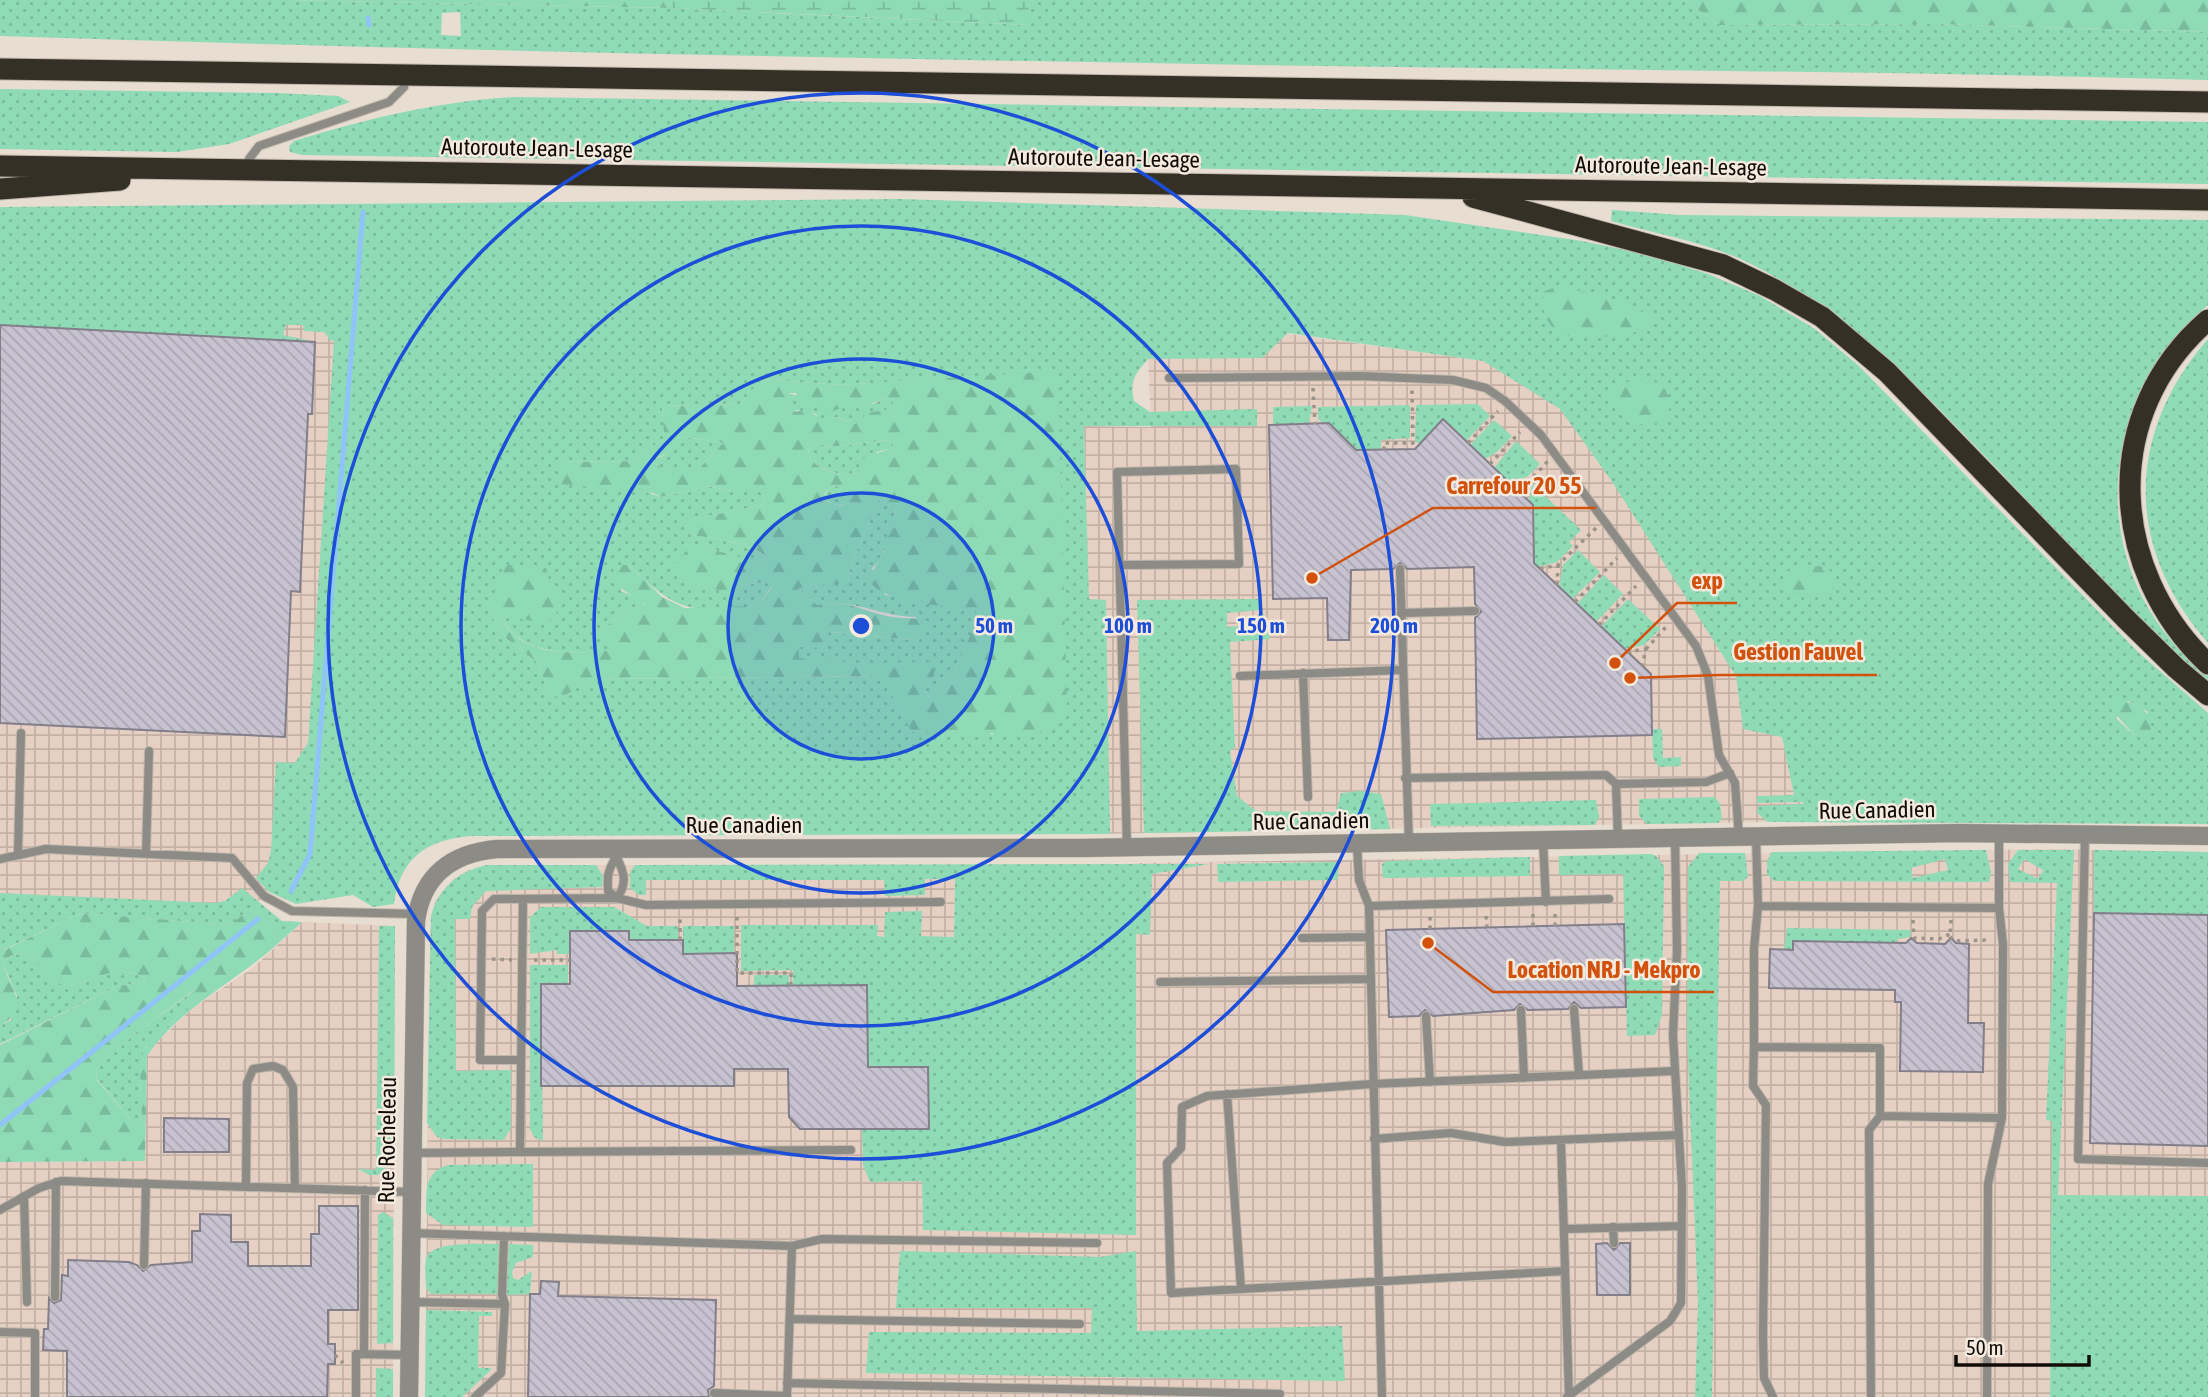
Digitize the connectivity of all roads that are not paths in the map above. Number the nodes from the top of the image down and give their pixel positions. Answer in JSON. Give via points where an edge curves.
{"nodes":[{"id":1,"x":4,"y":68,"type":"edge"},
{"id":2,"x":404,"y":75,"type":"junction"},
{"id":3,"x":2208,"y":102,"type":"edge"},
{"id":4,"x":0,"y":166,"type":"edge"},
{"id":5,"x":247,"y":171,"type":"junction"},
{"id":6,"x":0,"y":189,"type":"edge"},
{"id":7,"x":1447,"y":189,"type":"junction"},
{"id":8,"x":2208,"y":200,"type":"edge"},
{"id":9,"x":2208,"y":320,"type":"edge"},
{"id":10,"x":1169,"y":378,"type":"dead end"},
{"id":11,"x":1120,"y":565,"type":"junction"},
{"id":12,"x":1400,"y":569,"type":"dead end"},
{"id":13,"x":1475,"y":611,"type":"dead end"},
{"id":14,"x":1401,"y":613,"type":"junction"},
{"id":15,"x":2208,"y":664,"type":"edge"},
{"id":16,"x":1402,"y":670,"type":"junction"},
{"id":17,"x":1303,"y":673,"type":"junction"},
{"id":18,"x":1240,"y":676,"type":"dead end"},
{"id":19,"x":2208,"y":695,"type":"edge"},
{"id":20,"x":21,"y":733,"type":"dead end"},
{"id":21,"x":149,"y":751,"type":"dead end"},
{"id":22,"x":1730,"y":773,"type":"junction"},
{"id":23,"x":1405,"y":778,"type":"junction"},
{"id":24,"x":1616,"y":784,"type":"junction"},
{"id":25,"x":1308,"y":797,"type":"dead end"},
{"id":26,"x":1999,"y":833,"type":"junction"},
{"id":27,"x":2085,"y":834,"type":"junction"},
{"id":28,"x":2208,"y":836,"type":"edge"},
{"id":29,"x":1747,"y":837,"type":"junction"},
{"id":30,"x":1675,"y":838,"type":"junction"},
{"id":31,"x":1618,"y":840,"type":"junction"},
{"id":32,"x":1543,"y":841,"type":"junction"},
{"id":33,"x":1409,"y":844,"type":"junction"},
{"id":34,"x":1357,"y":845,"type":"junction"},
{"id":35,"x":1127,"y":847,"type":"junction"},
{"id":36,"x":18,"y":853,"type":"junction"},
{"id":37,"x":146,"y":854,"type":"junction"},
{"id":38,"x":618,"y":854,"type":"junction"},
{"id":39,"x":0,"y":859,"type":"edge"},
{"id":40,"x":426,"y":885,"type":"joint"},
{"id":41,"x":617,"y":898,"type":"junction"},
{"id":42,"x":523,"y":899,"type":"junction"},
{"id":43,"x":1609,"y":899,"type":"dead end"},
{"id":44,"x":941,"y":902,"type":"dead end"},
{"id":45,"x":1546,"y":902,"type":"junction"},
{"id":46,"x":1369,"y":906,"type":"junction"},
{"id":47,"x":1758,"y":906,"type":"junction"},
{"id":48,"x":1999,"y":908,"type":"junction"},
{"id":49,"x":416,"y":914,"type":"junction"},
{"id":50,"x":1369,"y":937,"type":"junction"},
{"id":51,"x":1302,"y":938,"type":"dead end"},
{"id":52,"x":1370,"y":979,"type":"junction"},
{"id":53,"x":1160,"y":982,"type":"dead end"},
{"id":54,"x":1574,"y":1009,"type":"dead end"},
{"id":55,"x":1521,"y":1010,"type":"dead end"},
{"id":56,"x":1426,"y":1016,"type":"dead end"},
{"id":57,"x":1754,"y":1047,"type":"junction"},
{"id":58,"x":520,"y":1060,"type":"junction"},
{"id":59,"x":1675,"y":1071,"type":"junction"},
{"id":60,"x":1580,"y":1075,"type":"junction"},
{"id":61,"x":1524,"y":1078,"type":"junction"},
{"id":62,"x":1430,"y":1082,"type":"junction"},
{"id":63,"x":1372,"y":1084,"type":"junction"},
{"id":64,"x":1227,"y":1094,"type":"junction"},
{"id":65,"x":1880,"y":1116,"type":"junction"},
{"id":66,"x":2002,"y":1118,"type":"junction"},
{"id":67,"x":1679,"y":1135,"type":"junction"},
{"id":68,"x":1374,"y":1139,"type":"junction"},
{"id":69,"x":1561,"y":1140,"type":"junction"},
{"id":70,"x":851,"y":1150,"type":"dead end"},
{"id":71,"x":520,"y":1152,"type":"junction"},
{"id":72,"x":411,"y":1153,"type":"junction"},
{"id":73,"x":2208,"y":1163,"type":"edge"},
{"id":74,"x":56,"y":1182,"type":"junction"},
{"id":75,"x":146,"y":1184,"type":"junction"},
{"id":76,"x":246,"y":1186,"type":"junction"},
{"id":77,"x":295,"y":1188,"type":"junction"},
{"id":78,"x":365,"y":1190,"type":"junction"},
{"id":79,"x":411,"y":1192,"type":"junction"},
{"id":80,"x":24,"y":1196,"type":"junction"},
{"id":81,"x":0,"y":1210,"type":"edge"},
{"id":82,"x":1681,"y":1226,"type":"junction"},
{"id":83,"x":1613,"y":1227,"type":"junction"},
{"id":84,"x":1564,"y":1229,"type":"junction"},
{"id":85,"x":411,"y":1233,"type":"junction"},
{"id":86,"x":504,"y":1236,"type":"junction"},
{"id":87,"x":1097,"y":1243,"type":"dead end"},
{"id":88,"x":1614,"y":1244,"type":"dead end"},
{"id":89,"x":792,"y":1246,"type":"junction"},
{"id":90,"x":144,"y":1265,"type":"dead end"},
{"id":91,"x":1565,"y":1271,"type":"junction"},
{"id":92,"x":1379,"y":1282,"type":"junction"},
{"id":93,"x":1241,"y":1289,"type":"junction"},
{"id":94,"x":55,"y":1297,"type":"dead end"},
{"id":95,"x":27,"y":1302,"type":"dead end"},
{"id":96,"x":410,"y":1302,"type":"junction"},
{"id":97,"x":505,"y":1304,"type":"junction"},
{"id":98,"x":790,"y":1319,"type":"junction"},
{"id":99,"x":1080,"y":1324,"type":"dead end"},
{"id":100,"x":0,"y":1332,"type":"edge"},
{"id":101,"x":364,"y":1354,"type":"junction"},
{"id":102,"x":410,"y":1355,"type":"junction"},
{"id":103,"x":787,"y":1383,"type":"junction"},
{"id":104,"x":714,"y":1393,"type":"dead end"},
{"id":105,"x":1280,"y":1394,"type":"dead end"},
{"id":106,"x":787,"y":1396,"type":"edge"},
{"id":107,"x":35,"y":1397,"type":"edge"},
{"id":108,"x":356,"y":1397,"type":"edge"},
{"id":109,"x":409,"y":1397,"type":"edge"},
{"id":110,"x":475,"y":1397,"type":"edge"},
{"id":111,"x":1382,"y":1397,"type":"edge"},
{"id":112,"x":1568,"y":1397,"type":"edge"},
{"id":113,"x":1773,"y":1397,"type":"edge"},
{"id":114,"x":1871,"y":1397,"type":"edge"},
{"id":115,"x":1987,"y":1397,"type":"edge"}],
"edges":[{"from":1,"to":2,"type":"highway"},
{"from":2,"to":3,"type":"highway"},
{"from":2,"to":5,"type":"lane","via":[[404,87],[390,102],[259,146]]},
{"from":4,"to":5,"type":"highway","name":"Autoroute Jean-Lesage"},
{"from":5,"to":6,"type":"highway"},
{"from":5,"to":7,"type":"highway","name":"Autoroute Jean-Lesage"},
{"from":7,"to":8,"type":"highway","name":"Autoroute Jean-Lesage"},
{"from":7,"to":19,"type":"highway","via":[[1723,265],[1822,317],[1887,372],[2126,619]]},
{"from":9,"to":15,"type":"highway","via":[[2168,365],[2150,398],[2133,450],[2129,505],[2134,539],[2156,596],[2180,634]]},
{"from":10,"to":22,"type":"lane","via":[[1428,378],[1486,388],[1541,435],[1696,646],[1708,676],[1719,755]]},
{"from":11,"to":11,"type":"lane","via":[[1117,472],[1236,469],[1239,564]]},
{"from":11,"to":35,"type":"lane"},
{"from":12,"to":14,"type":"lane"},
{"from":13,"to":14,"type":"lane"},
{"from":14,"to":16,"type":"lane"},
{"from":16,"to":17,"type":"lane"},
{"from":16,"to":23,"type":"lane"},
{"from":17,"to":18,"type":"lane"},
{"from":17,"to":25,"type":"lane"},
{"from":20,"to":36,"type":"lane"},
{"from":21,"to":37,"type":"lane"},
{"from":22,"to":24,"type":"lane","via":[[1706,782]]},
{"from":22,"to":29,"type":"lane"},
{"from":23,"to":24,"type":"lane","via":[[1606,775]]},
{"from":23,"to":33,"type":"lane"},
{"from":24,"to":31,"type":"lane"},
{"from":26,"to":27,"type":"street","name":"Rue Canadien"},
{"from":26,"to":29,"type":"street","name":"Rue Canadien"},
{"from":26,"to":48,"type":"lane"},
{"from":27,"to":28,"type":"street","name":"Rue Canadien"},
{"from":27,"to":73,"type":"lane","via":[[2078,1159]]},
{"from":29,"to":30,"type":"street","name":"Rue Canadien"},
{"from":29,"to":47,"type":"lane"},
{"from":30,"to":31,"type":"street","name":"Rue Canadien"},
{"from":30,"to":59,"type":"lane"},
{"from":31,"to":32,"type":"street","name":"Rue Canadien"},
{"from":32,"to":33,"type":"street","name":"Rue Canadien"},
{"from":32,"to":45,"type":"lane"},
{"from":33,"to":34,"type":"street","name":"Rue Canadien"},
{"from":34,"to":35,"type":"street","name":"Rue Canadien"},
{"from":34,"to":46,"type":"lane","via":[[1359,880]]},
{"from":35,"to":38,"type":"street","name":"Rue Canadien"},
{"from":36,"to":37,"type":"lane","via":[[46,849]]},
{"from":36,"to":39,"type":"lane"},
{"from":37,"to":49,"type":"lane","via":[[232,858],[264,896],[292,911]]},
{"from":38,"to":40,"type":"street","name":"Rue Canadien","via":[[472,852],[449,862]]},
{"from":38,"to":41,"type":"lane","via":[[624,888]]},
{"from":38,"to":41,"type":"lane","via":[[608,886]]},
{"from":40,"to":49,"type":"street","name":"Rue Rocheleau"},
{"from":41,"to":42,"type":"lane"},
{"from":41,"to":44,"type":"lane","via":[[646,905]]},
{"from":42,"to":58,"type":"lane"},
{"from":42,"to":58,"type":"lane","via":[[494,899],[485,905],[482,919],[480,1060]]},
{"from":43,"to":45,"type":"lane"},
{"from":45,"to":46,"type":"lane"},
{"from":46,"to":50,"type":"lane"},
{"from":47,"to":48,"type":"lane"},
{"from":47,"to":57,"type":"lane"},
{"from":48,"to":66,"type":"lane"},
{"from":49,"to":72,"type":"street","name":"Rue Rocheleau"},
{"from":50,"to":51,"type":"lane"},
{"from":50,"to":52,"type":"lane"},
{"from":52,"to":53,"type":"lane"},
{"from":52,"to":63,"type":"lane"},
{"from":54,"to":60,"type":"lane"},
{"from":55,"to":61,"type":"lane"},
{"from":56,"to":62,"type":"lane"},
{"from":57,"to":65,"type":"lane","via":[[1880,1048]]},
{"from":57,"to":113,"type":"lane","via":[[1754,1086],[1766,1105],[1763,1337],[1765,1378]]},
{"from":58,"to":71,"type":"lane"},
{"from":59,"to":60,"type":"lane"},
{"from":59,"to":67,"type":"lane"},
{"from":60,"to":61,"type":"lane"},
{"from":61,"to":62,"type":"lane"},
{"from":62,"to":63,"type":"lane"},
{"from":63,"to":64,"type":"lane"},
{"from":63,"to":68,"type":"lane"},
{"from":64,"to":93,"type":"lane"},
{"from":64,"to":93,"type":"lane","via":[[1196,1098],[1180,1112],[1181,1148],[1167,1163],[1171,1293]]},
{"from":65,"to":66,"type":"lane"},
{"from":65,"to":114,"type":"lane","via":[[1870,1130]]},
{"from":66,"to":115,"type":"lane","via":[[1989,1184]]},
{"from":67,"to":69,"type":"lane"},
{"from":67,"to":82,"type":"lane"},
{"from":68,"to":69,"type":"lane","via":[[1451,1133],[1505,1142]]},
{"from":68,"to":92,"type":"lane"},
{"from":69,"to":84,"type":"lane"},
{"from":70,"to":71,"type":"lane"},
{"from":71,"to":72,"type":"lane"},
{"from":72,"to":79,"type":"street","name":"Rue Rocheleau"},
{"from":74,"to":75,"type":"lane"},
{"from":74,"to":80,"type":"lane"},
{"from":74,"to":94,"type":"lane"},
{"from":75,"to":76,"type":"lane"},
{"from":75,"to":90,"type":"lane"},
{"from":76,"to":77,"type":"lane"},
{"from":76,"to":77,"type":"lane","via":[[247,1083],[253,1069],[262,1065],[282,1070],[293,1087]]},
{"from":77,"to":78,"type":"lane"},
{"from":78,"to":79,"type":"lane"},
{"from":78,"to":101,"type":"lane"},
{"from":79,"to":85,"type":"street","name":"Rue Rocheleau"},
{"from":80,"to":81,"type":"lane"},
{"from":80,"to":95,"type":"lane"},
{"from":82,"to":83,"type":"lane"},
{"from":82,"to":112,"type":"lane","via":[[1681,1303],[1677,1312]]},
{"from":83,"to":84,"type":"lane"},
{"from":83,"to":88,"type":"lane"},
{"from":84,"to":91,"type":"lane"},
{"from":85,"to":86,"type":"lane"},
{"from":85,"to":96,"type":"street","name":"Rue Rocheleau"},
{"from":86,"to":89,"type":"lane"},
{"from":86,"to":97,"type":"lane"},
{"from":87,"to":89,"type":"lane","via":[[822,1239]]},
{"from":89,"to":98,"type":"lane"},
{"from":91,"to":92,"type":"lane"},
{"from":91,"to":112,"type":"lane"},
{"from":92,"to":93,"type":"lane"},
{"from":92,"to":111,"type":"lane"},
{"from":96,"to":97,"type":"lane"},
{"from":96,"to":102,"type":"street","name":"Rue Rocheleau"},
{"from":97,"to":110,"type":"lane","via":[[501,1373]]},
{"from":98,"to":99,"type":"lane"},
{"from":98,"to":103,"type":"lane"},
{"from":100,"to":107,"type":"lane","via":[[36,1333]]},
{"from":101,"to":102,"type":"lane"},
{"from":101,"to":108,"type":"lane","via":[[356,1354]]},
{"from":102,"to":109,"type":"street","name":"Rue Rocheleau"},
{"from":103,"to":105,"type":"lane"},
{"from":103,"to":106,"type":"lane"},
{"from":104,"to":106,"type":"lane"}]}
